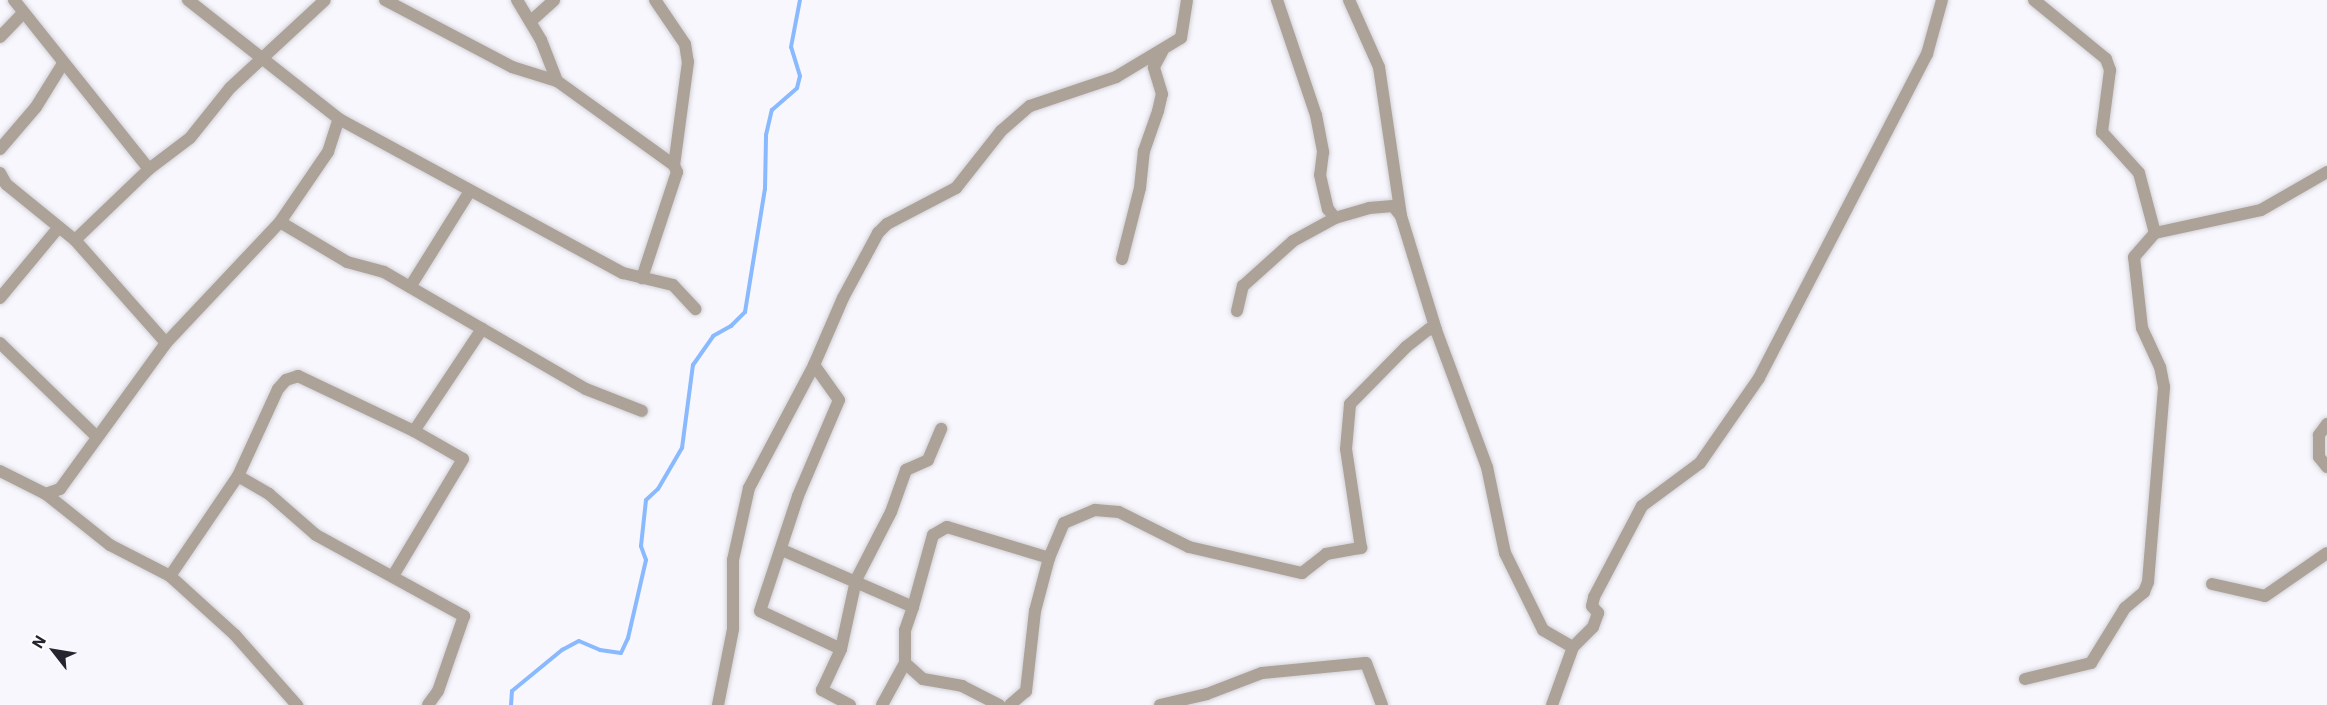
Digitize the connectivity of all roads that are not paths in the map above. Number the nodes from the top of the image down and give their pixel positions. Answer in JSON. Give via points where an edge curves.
{"nodes":[{"id":1,"x":14,"y":0,"type":"edge"},
{"id":2,"x":188,"y":0,"type":"edge"},
{"id":3,"x":326,"y":0,"type":"edge"},
{"id":4,"x":384,"y":0,"type":"edge"},
{"id":5,"x":517,"y":0,"type":"edge"},
{"id":6,"x":554,"y":0,"type":"edge"},
{"id":7,"x":655,"y":0,"type":"edge"},
{"id":8,"x":1187,"y":0,"type":"edge"},
{"id":9,"x":1277,"y":0,"type":"edge"},
{"id":10,"x":1349,"y":0,"type":"edge"},
{"id":11,"x":1942,"y":0,"type":"edge"},
{"id":12,"x":2034,"y":0,"type":"edge"},
{"id":13,"x":23,"y":13,"type":"junction"},
{"id":14,"x":531,"y":21,"type":"junction"},
{"id":15,"x":0,"y":37,"type":"edge"},
{"id":16,"x":1168,"y":45,"type":"junction"},
{"id":17,"x":263,"y":61,"type":"junction"},
{"id":18,"x":62,"y":64,"type":"junction"},
{"id":19,"x":557,"y":81,"type":"junction"},
{"id":20,"x":339,"y":119,"type":"junction"},
{"id":21,"x":0,"y":149,"type":"edge"},
{"id":22,"x":674,"y":165,"type":"junction"},
{"id":23,"x":149,"y":169,"type":"junction"},
{"id":24,"x":0,"y":172,"type":"edge"},
{"id":25,"x":2327,"y":172,"type":"edge"},
{"id":26,"x":470,"y":190,"type":"junction"},
{"id":27,"x":1401,"y":216,"type":"junction"},
{"id":28,"x":1335,"y":218,"type":"junction"},
{"id":29,"x":280,"y":222,"type":"junction"},
{"id":30,"x":59,"y":227,"type":"junction"},
{"id":31,"x":2154,"y":233,"type":"junction"},
{"id":32,"x":75,"y":240,"type":"junction"},
{"id":33,"x":1122,"y":259,"type":"dead end"},
{"id":34,"x":642,"y":278,"type":"junction"},
{"id":35,"x":410,"y":287,"type":"junction"},
{"id":36,"x":0,"y":298,"type":"edge"},
{"id":37,"x":695,"y":309,"type":"dead end"},
{"id":38,"x":1237,"y":311,"type":"dead end"},
{"id":39,"x":482,"y":329,"type":"junction"},
{"id":40,"x":1436,"y":330,"type":"junction"},
{"id":41,"x":0,"y":343,"type":"edge"},
{"id":42,"x":166,"y":343,"type":"junction"},
{"id":43,"x":814,"y":365,"type":"junction"},
{"id":44,"x":642,"y":411,"type":"dead end"},
{"id":45,"x":2327,"y":424,"type":"edge"},
{"id":46,"x":940,"y":429,"type":"dead end"},
{"id":47,"x":414,"y":431,"type":"junction"},
{"id":48,"x":96,"y":436,"type":"junction"},
{"id":49,"x":2327,"y":467,"type":"edge"},
{"id":50,"x":0,"y":471,"type":"edge"},
{"id":51,"x":238,"y":476,"type":"junction"},
{"id":52,"x":46,"y":494,"type":"junction"},
{"id":53,"x":782,"y":550,"type":"junction"},
{"id":54,"x":2327,"y":553,"type":"edge"},
{"id":55,"x":1049,"y":558,"type":"junction"},
{"id":56,"x":170,"y":576,"type":"junction"},
{"id":57,"x":393,"y":576,"type":"junction"},
{"id":58,"x":856,"y":580,"type":"junction"},
{"id":59,"x":2212,"y":584,"type":"dead end"},
{"id":60,"x":913,"y":607,"type":"junction"},
{"id":61,"x":1573,"y":647,"type":"junction"},
{"id":62,"x":841,"y":649,"type":"junction"},
{"id":63,"x":905,"y":663,"type":"junction"},
{"id":64,"x":2025,"y":679,"type":"dead end"},
{"id":65,"x":1548,"y":704,"type":"edge"},
{"id":66,"x":297,"y":705,"type":"edge"},
{"id":67,"x":428,"y":705,"type":"edge"},
{"id":68,"x":718,"y":705,"type":"edge"},
{"id":69,"x":850,"y":705,"type":"edge"},
{"id":70,"x":882,"y":705,"type":"edge"},
{"id":71,"x":999,"y":705,"type":"edge"},
{"id":72,"x":1010,"y":705,"type":"edge"},
{"id":73,"x":1160,"y":705,"type":"edge"},
{"id":74,"x":1382,"y":705,"type":"edge"}],
"edges":[{"from":1,"to":13,"type":"street"},
{"from":2,"to":17,"type":"street"},
{"from":3,"to":17,"type":"street"},
{"from":4,"to":19,"type":"street","via":[[512,67]]},
{"from":5,"to":14,"type":"street"},
{"from":6,"to":14,"type":"street"},
{"from":7,"to":22,"type":"street","via":[[684,44],[688,62]]},
{"from":8,"to":16,"type":"street","via":[[1181,38]]},
{"from":9,"to":28,"type":"street","via":[[1316,115],[1323,152],[1320,175],[1328,209]]},
{"from":10,"to":27,"type":"street","via":[[1379,67]]},
{"from":11,"to":61,"type":"street","via":[[1927,54],[1759,378],[1700,462],[1683,478],[1647,500],[1594,597],[1592,606],[1598,613],[1593,627]]},
{"from":12,"to":31,"type":"street","via":[[2106,59],[2110,70],[2102,132],[2139,173]]},
{"from":13,"to":15,"type":"street"},
{"from":13,"to":18,"type":"street"},
{"from":14,"to":19,"type":"street"},
{"from":16,"to":33,"type":"street","via":[[1154,67],[1162,94],[1144,151],[1140,188]]},
{"from":16,"to":43,"type":"street","via":[[1116,77],[1030,106],[1001,131],[956,188],[887,224],[843,298]]},
{"from":17,"to":20,"type":"street"},
{"from":17,"to":23,"type":"street","via":[[230,88],[190,138]]},
{"from":18,"to":21,"type":"street","via":[[36,107]]},
{"from":18,"to":23,"type":"street"},
{"from":19,"to":22,"type":"street"},
{"from":20,"to":26,"type":"street"},
{"from":20,"to":29,"type":"street","via":[[328,152]]},
{"from":22,"to":34,"type":"street","via":[[677,172]]},
{"from":23,"to":32,"type":"street"},
{"from":24,"to":30,"type":"street","via":[[6,184]]},
{"from":25,"to":31,"type":"street","via":[[2261,210]]},
{"from":26,"to":34,"type":"street","via":[[623,273]]},
{"from":26,"to":35,"type":"street"},
{"from":27,"to":28,"type":"street","via":[[1393,206]]},
{"from":27,"to":40,"type":"street"},
{"from":28,"to":38,"type":"street","via":[[1273,257],[1243,286]]},
{"from":29,"to":35,"type":"street","via":[[347,262],[372,267]]},
{"from":29,"to":42,"type":"street"},
{"from":30,"to":32,"type":"street"},
{"from":30,"to":36,"type":"street"},
{"from":31,"to":64,"type":"street","via":[[2134,258],[2133,269],[2142,328],[2160,367],[2164,387],[2148,582],[2144,592],[2125,608],[2091,663]]},
{"from":32,"to":42,"type":"street"},
{"from":34,"to":37,"type":"street","via":[[673,285]]},
{"from":35,"to":39,"type":"street"},
{"from":39,"to":44,"type":"street","via":[[586,389]]},
{"from":39,"to":47,"type":"street"},
{"from":40,"to":55,"type":"street","via":[[1429,329],[1406,347],[1350,404],[1346,449],[1361,548],[1326,554],[1302,573],[1206,552],[1119,512],[1095,510],[1064,523]]},
{"from":40,"to":61,"type":"street","via":[[1487,467],[1505,553],[1543,630]]},
{"from":41,"to":48,"type":"street"},
{"from":42,"to":48,"type":"street"},
{"from":43,"to":53,"type":"street","via":[[839,400],[798,496]]},
{"from":43,"to":68,"type":"street","via":[[749,488],[733,560],[733,629]]},
{"from":45,"to":49,"type":"street","via":[[2319,435],[2319,458]]},
{"from":46,"to":58,"type":"street","via":[[928,460],[906,470],[891,512]]},
{"from":47,"to":51,"type":"street","via":[[298,376],[286,380],[278,389]]},
{"from":47,"to":57,"type":"street","via":[[463,459]]},
{"from":48,"to":52,"type":"street","via":[[60,489]]},
{"from":50,"to":52,"type":"street"},
{"from":51,"to":56,"type":"street"},
{"from":51,"to":57,"type":"street","via":[[269,494],[316,535]]},
{"from":52,"to":56,"type":"street","via":[[110,545]]},
{"from":53,"to":58,"type":"street"},
{"from":53,"to":62,"type":"street","via":[[760,611]]},
{"from":54,"to":59,"type":"street","via":[[2265,596]]},
{"from":55,"to":60,"type":"street","via":[[947,527],[933,535]]},
{"from":55,"to":72,"type":"street","via":[[1035,611],[1026,692]]},
{"from":56,"to":66,"type":"street","via":[[235,635]]},
{"from":57,"to":67,"type":"street","via":[[464,616],[438,691]]},
{"from":58,"to":60,"type":"street"},
{"from":58,"to":62,"type":"street"},
{"from":60,"to":63,"type":"street","via":[[905,630]]},
{"from":61,"to":65,"type":"street"},
{"from":62,"to":69,"type":"street","via":[[822,690]]},
{"from":63,"to":70,"type":"street"},
{"from":63,"to":71,"type":"street","via":[[923,679],[962,686]]},
{"from":73,"to":74,"type":"street","via":[[1198,697],[1262,673],[1366,663]]}]}
